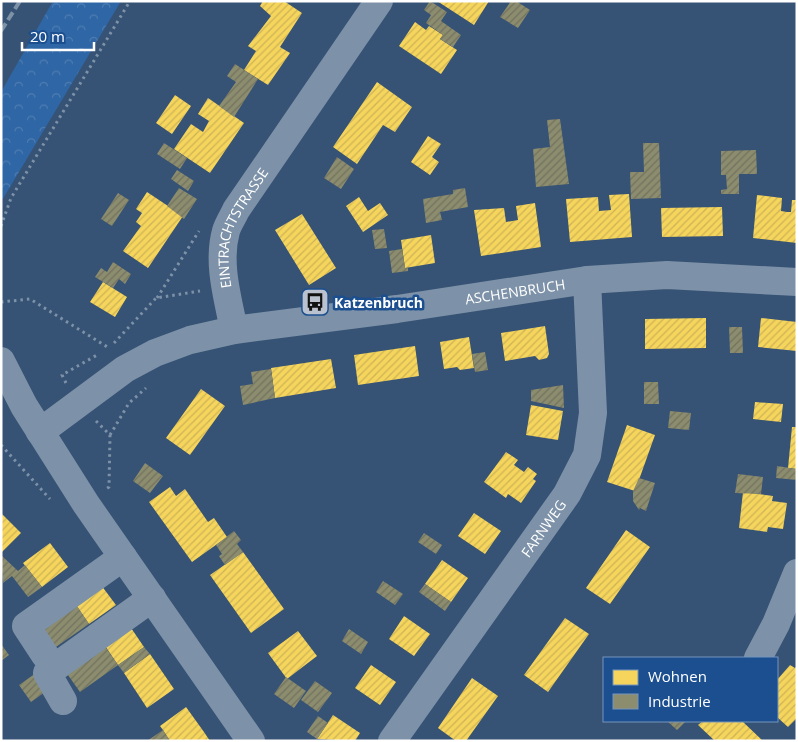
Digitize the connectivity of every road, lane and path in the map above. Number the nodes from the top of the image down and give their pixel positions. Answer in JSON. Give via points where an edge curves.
{"nodes":[{"id":1,"x":130,"y":1,"type":"edge"},
{"id":2,"x":380,"y":1,"type":"edge"},
{"id":3,"x":236,"y":210,"type":"junction"},
{"id":4,"x":1,"y":226,"type":"edge"},
{"id":5,"x":587,"y":280,"type":"junction"},
{"id":6,"x":797,"y":282,"type":"edge"},
{"id":7,"x":225,"y":286,"type":"junction"},
{"id":8,"x":156,"y":298,"type":"junction"},
{"id":9,"x":1,"y":302,"type":"edge"},
{"id":10,"x":234,"y":330,"type":"junction"},
{"id":11,"x":109,"y":348,"type":"junction"},
{"id":12,"x":1,"y":361,"type":"edge"},
{"id":13,"x":78,"y":404,"type":"junction"},
{"id":14,"x":40,"y":432,"type":"junction"},
{"id":15,"x":123,"y":557,"type":"junction"},
{"id":16,"x":797,"y":573,"type":"edge"},
{"id":17,"x":152,"y":598,"type":"junction"},
{"id":18,"x":45,"y":656,"type":"dead end"},
{"id":19,"x":759,"y":657,"type":"edge"},
{"id":20,"x":63,"y":701,"type":"dead end"},
{"id":21,"x":251,"y":741,"type":"edge"},
{"id":22,"x":392,"y":741,"type":"edge"}],
"edges":[{"from":1,"to":4,"type":"path","via":[[11,198]]},
{"from":2,"to":3,"type":"street","name":"EINTRACHTSTRASSE"},
{"from":3,"to":7,"type":"street","name":"EINTRACHTSTRASSE","via":[[226,229],[222,248]]},
{"from":3,"to":8,"type":"path","via":[[199,230]]},
{"from":5,"to":6,"type":"street","name":"ASCHENBRUCH","via":[[667,276]]},
{"from":5,"to":10,"type":"street","name":"ASCHENBRUCH"},
{"from":5,"to":22,"type":"street","name":"FARNWEG","via":[[593,413],[587,455],[567,494]]},
{"from":7,"to":8,"type":"path"},
{"from":7,"to":10,"type":"street","name":"EINTRACHTSTRASSE"},
{"from":8,"to":11,"type":"path"},
{"from":9,"to":11,"type":"path","via":[[30,299]]},
{"from":10,"to":13,"type":"street","via":[[190,340],[155,353]]},
{"from":11,"to":13,"type":"path","via":[[62,375]]},
{"from":12,"to":14,"type":"street"},
{"from":13,"to":14,"type":"street"},
{"from":14,"to":15,"type":"street"},
{"from":15,"to":17,"type":"street"},
{"from":15,"to":18,"type":"street","via":[[26,626]]},
{"from":16,"to":19,"type":"street"},
{"from":17,"to":20,"type":"street","via":[[47,673]]},
{"from":17,"to":21,"type":"street"}]}
